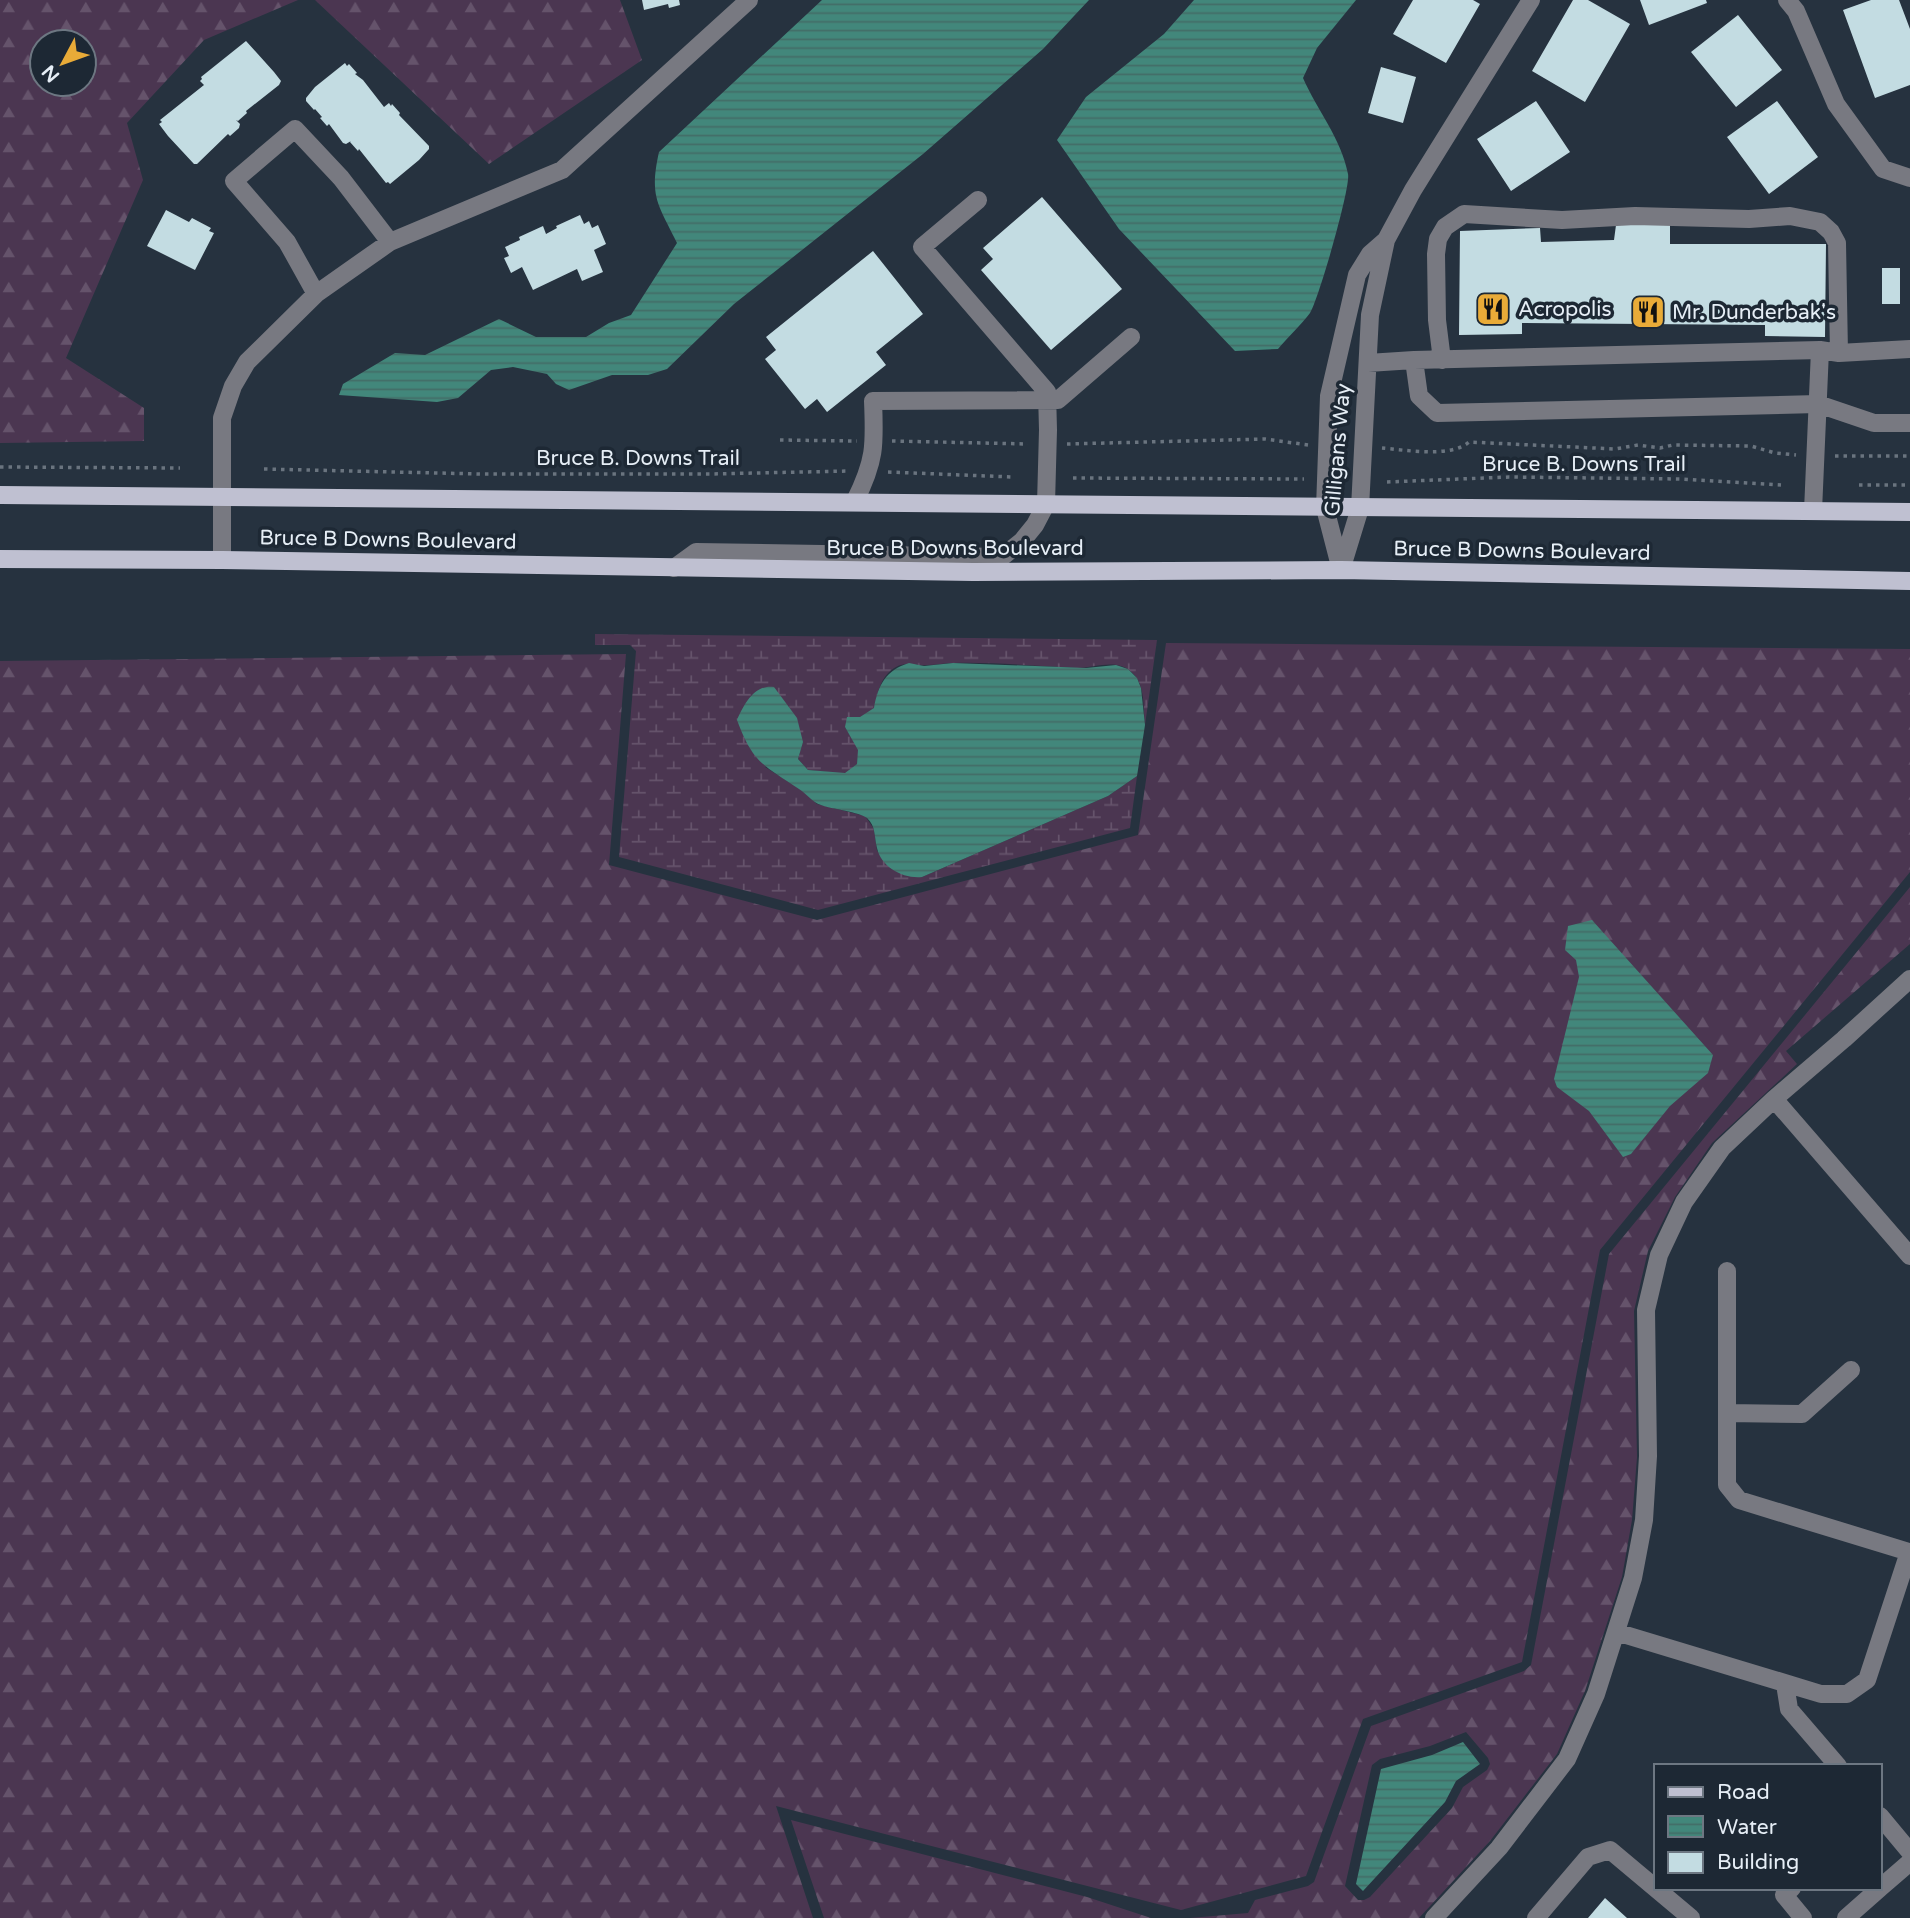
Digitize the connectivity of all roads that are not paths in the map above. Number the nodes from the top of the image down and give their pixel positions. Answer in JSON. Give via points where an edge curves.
{"nodes":[{"id":1,"x":749,"y":0,"type":"edge"},
{"id":2,"x":1531,"y":0,"type":"edge"},
{"id":3,"x":1787,"y":0,"type":"edge"},
{"id":4,"x":1910,"y":178,"type":"edge"},
{"id":5,"x":978,"y":200,"type":"dead end"},
{"id":6,"x":1386,"y":240,"type":"junction"},
{"id":7,"x":390,"y":242,"type":"junction"},
{"id":8,"x":316,"y":294,"type":"junction"},
{"id":9,"x":1131,"y":337,"type":"dead end"},
{"id":10,"x":1910,"y":349,"type":"edge"},
{"id":11,"x":1820,"y":350,"type":"junction"},
{"id":12,"x":1839,"y":353,"type":"junction"},
{"id":13,"x":1414,"y":360,"type":"junction"},
{"id":14,"x":1442,"y":360,"type":"junction"},
{"id":15,"x":1368,"y":363,"type":"junction"},
{"id":16,"x":1047,"y":400,"type":"junction"},
{"id":17,"x":1818,"y":404,"type":"junction"},
{"id":18,"x":1910,"y":423,"type":"edge"},
{"id":19,"x":0,"y":495,"type":"edge"},
{"id":20,"x":221,"y":497,"type":"junction"},
{"id":21,"x":855,"y":501,"type":"junction"},
{"id":22,"x":1046,"y":504,"type":"junction"},
{"id":23,"x":1325,"y":508,"type":"junction"},
{"id":24,"x":1360,"y":508,"type":"junction"},
{"id":25,"x":1813,"y":511,"type":"junction"},
{"id":26,"x":1910,"y":512,"type":"edge"},
{"id":27,"x":0,"y":559,"type":"edge"},
{"id":28,"x":222,"y":560,"type":"junction"},
{"id":29,"x":674,"y":568,"type":"junction"},
{"id":30,"x":1341,"y":570,"type":"junction"},
{"id":31,"x":1910,"y":581,"type":"edge"},
{"id":32,"x":1910,"y":979,"type":"edge"},
{"id":33,"x":1773,"y":1099,"type":"junction"},
{"id":34,"x":1910,"y":1256,"type":"edge"},
{"id":35,"x":1727,"y":1271,"type":"dead end"},
{"id":36,"x":1851,"y":1370,"type":"dead end"},
{"id":37,"x":1727,"y":1413,"type":"junction"},
{"id":38,"x":1909,"y":1551,"type":"edge"},
{"id":39,"x":1616,"y":1632,"type":"junction"},
{"id":40,"x":1785,"y":1684,"type":"junction"},
{"id":41,"x":1836,"y":1764,"type":"edge"},
{"id":42,"x":1882,"y":1818,"type":"edge"},
{"id":43,"x":1910,"y":1852,"type":"edge"},
{"id":44,"x":1910,"y":1862,"type":"edge"},
{"id":45,"x":1882,"y":1886,"type":"edge"},
{"id":46,"x":1654,"y":1887,"type":"edge"},
{"id":47,"x":1658,"y":1890,"type":"edge"},
{"id":48,"x":1790,"y":1890,"type":"edge"},
{"id":49,"x":1878,"y":1890,"type":"edge"},
{"id":50,"x":1434,"y":1918,"type":"edge"},
{"id":51,"x":1536,"y":1918,"type":"edge"},
{"id":52,"x":1691,"y":1918,"type":"edge"},
{"id":53,"x":1803,"y":1918,"type":"edge"},
{"id":54,"x":1846,"y":1918,"type":"edge"}],
"edges":[{"from":1,"to":7,"type":"street","via":[[562,170]]},
{"from":2,"to":6,"type":"street","name":"Gilligans Way"},
{"from":3,"to":4,"type":"street","via":[[1836,103],[1883,169]]},
{"from":5,"to":16,"type":"street","via":[[922,247],[1047,392]]},
{"from":6,"to":15,"type":"street","name":"Gilligans Way","via":[[1370,315]]},
{"from":6,"to":23,"type":"street","name":"Gilligans Way","via":[[1357,275],[1328,396]]},
{"from":7,"to":8,"type":"street"},
{"from":7,"to":8,"type":"street","via":[[341,178],[295,129],[234,181],[287,242]]},
{"from":8,"to":20,"type":"street","via":[[247,362],[233,386],[222,418]]},
{"from":9,"to":16,"type":"street","via":[[1058,400]]},
{"from":10,"to":12,"type":"street"},
{"from":11,"to":12,"type":"street"},
{"from":11,"to":14,"type":"street"},
{"from":11,"to":17,"type":"street"},
{"from":12,"to":14,"type":"street","via":[[1836,243],[1820,222],[1790,216],[1562,220],[1464,214],[1445,227],[1438,239],[1437,320]]},
{"from":13,"to":14,"type":"street"},
{"from":13,"to":15,"type":"street"},
{"from":13,"to":17,"type":"street","via":[[1419,396],[1437,413]]},
{"from":15,"to":24,"type":"street","name":"Gilligans Way"},
{"from":16,"to":21,"type":"street","via":[[873,401],[875,441],[869,472]]},
{"from":16,"to":22,"type":"street"},
{"from":17,"to":18,"type":"street","via":[[1874,423]]},
{"from":17,"to":25,"type":"street"},
{"from":19,"to":20,"type":"main road","name":"Bruce B Downs Boulevard"},
{"from":20,"to":21,"type":"main road","name":"Bruce B Downs Boulevard"},
{"from":20,"to":28,"type":"street"},
{"from":21,"to":22,"type":"main road","name":"Bruce B Downs Boulevard"},
{"from":22,"to":23,"type":"main road","name":"Bruce B Downs Boulevard"},
{"from":22,"to":29,"type":"street","via":[[1022,541],[1002,557],[696,552]]},
{"from":23,"to":24,"type":"main road","name":"Bruce B Downs Boulevard"},
{"from":23,"to":30,"type":"street","name":"Gilligans Way"},
{"from":24,"to":25,"type":"main road","name":"Bruce B Downs Boulevard"},
{"from":24,"to":30,"type":"street","name":"Gilligans Way"},
{"from":25,"to":26,"type":"main road","name":"Bruce B Downs Boulevard"},
{"from":27,"to":28,"type":"main road","name":"Bruce B Downs Boulevard"},
{"from":28,"to":29,"type":"main road","name":"Bruce B Downs Boulevard"},
{"from":29,"to":30,"type":"main road","name":"Bruce B Downs Boulevard"},
{"from":30,"to":31,"type":"main road","name":"Bruce B Downs Boulevard"},
{"from":32,"to":33,"type":"street"},
{"from":33,"to":34,"type":"street"},
{"from":33,"to":39,"type":"street","via":[[1722,1148],[1685,1202],[1658,1255],[1646,1310],[1644,1520]]},
{"from":35,"to":37,"type":"street"},
{"from":36,"to":37,"type":"street","via":[[1802,1414]]},
{"from":37,"to":38,"type":"street","via":[[1727,1485],[1739,1500]]},
{"from":38,"to":40,"type":"street","via":[[1867,1681],[1847,1694],[1821,1694]]},
{"from":39,"to":40,"type":"street"},
{"from":39,"to":50,"type":"street","via":[[1566,1759],[1499,1848]]},
{"from":40,"to":41,"type":"street","via":[[1789,1709]]},
{"from":42,"to":43,"type":"street"},
{"from":44,"to":45,"type":"street"},
{"from":46,"to":51,"type":"street","via":[[1610,1850],[1588,1857]]},
{"from":47,"to":52,"type":"street"},
{"from":48,"to":53,"type":"street","via":[[1784,1895]]},
{"from":49,"to":54,"type":"street"}]}
